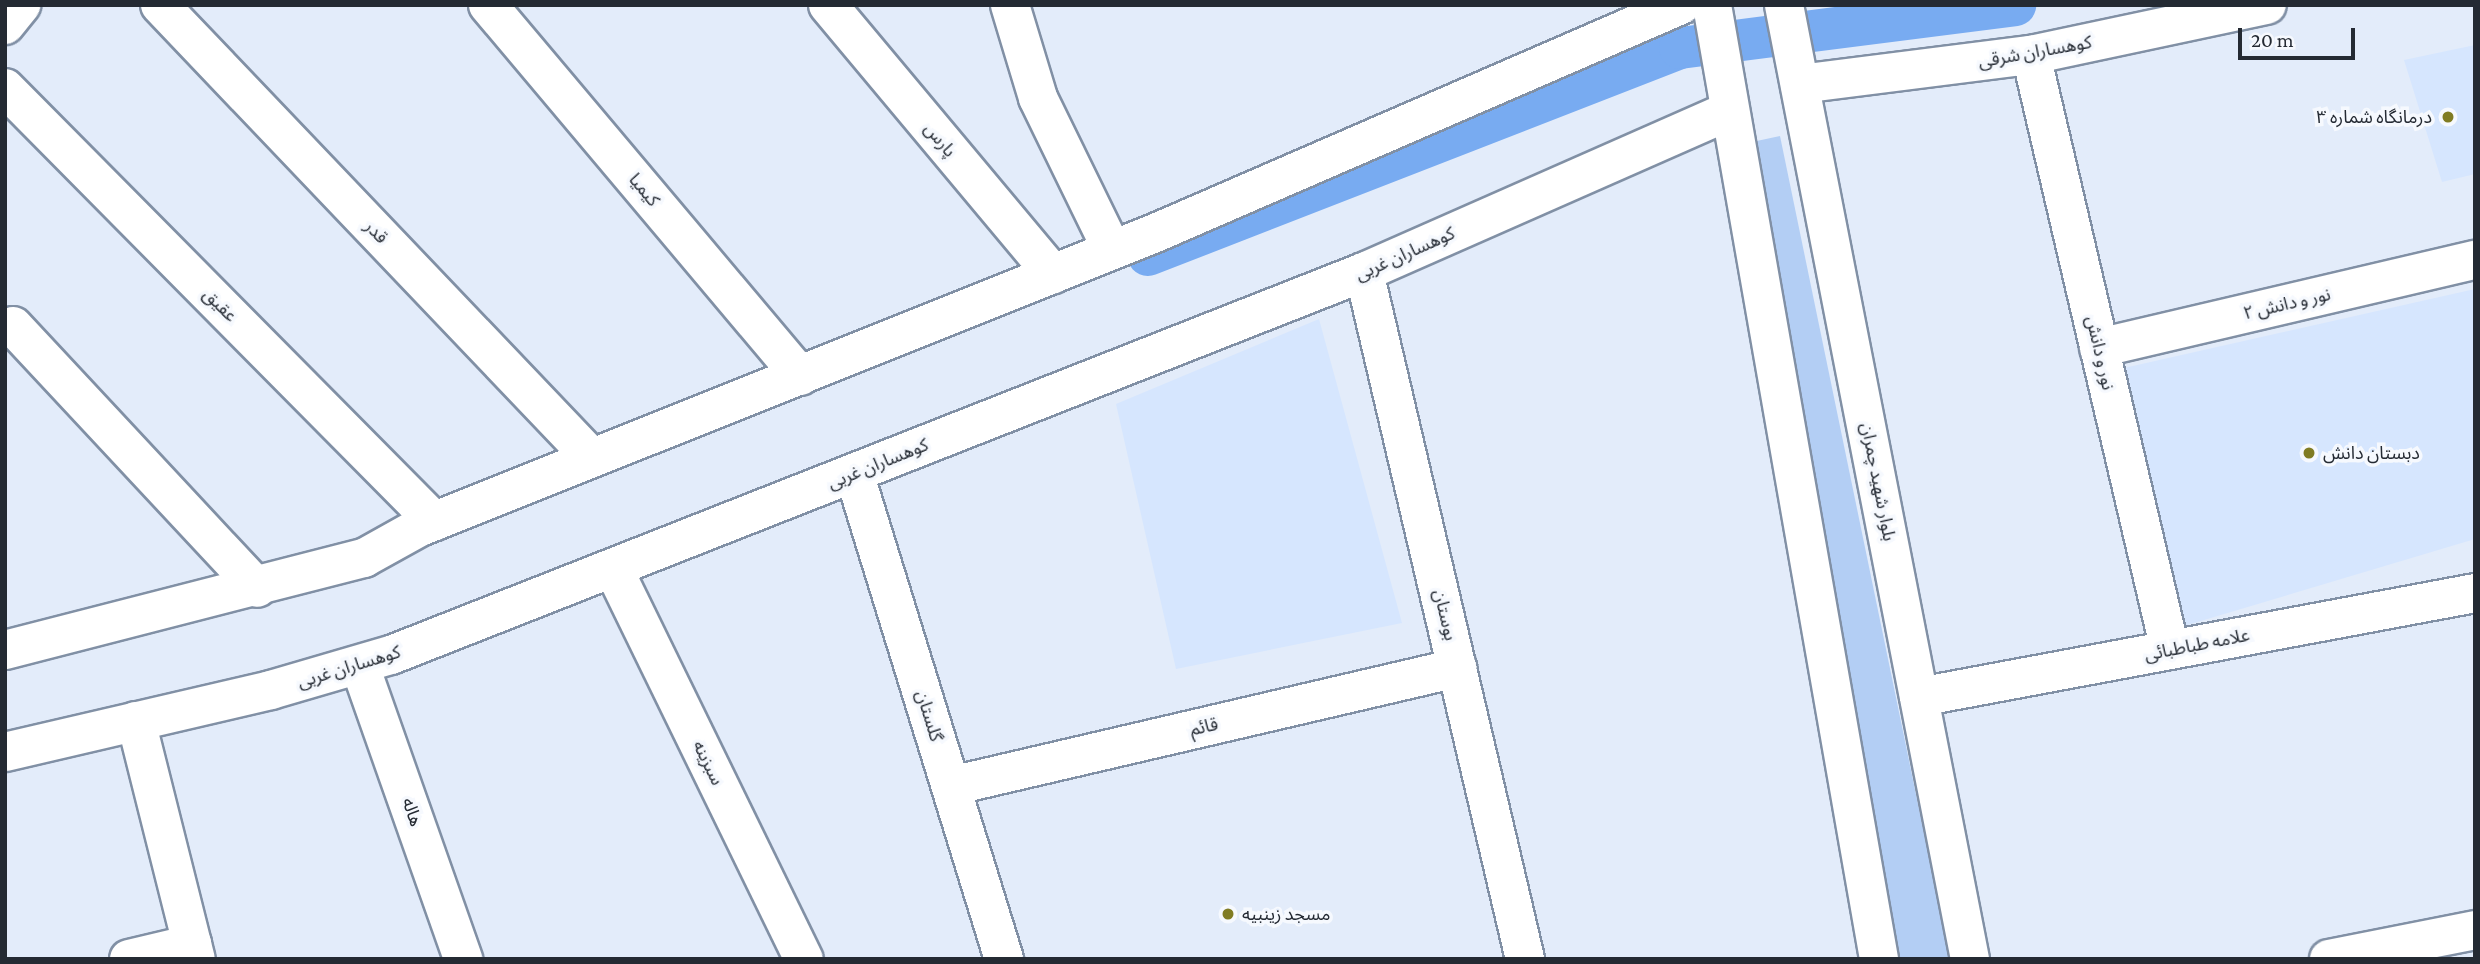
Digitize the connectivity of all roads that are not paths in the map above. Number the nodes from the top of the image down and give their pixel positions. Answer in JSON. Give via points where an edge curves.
{"nodes":[{"id":1,"x":21,"y":5,"type":"edge"},
{"id":2,"x":160,"y":5,"type":"edge"},
{"id":3,"x":488,"y":5,"type":"edge"},
{"id":4,"x":828,"y":5,"type":"edge"},
{"id":5,"x":1010,"y":5,"type":"edge"},
{"id":6,"x":1681,"y":5,"type":"edge"},
{"id":7,"x":1712,"y":5,"type":"edge"},
{"id":8,"x":1784,"y":5,"type":"edge"},
{"id":9,"x":2267,"y":5,"type":"edge"},
{"id":10,"x":5,"y":25,"type":"edge"},
{"id":11,"x":2031,"y":55,"type":"junction"},
{"id":12,"x":1800,"y":84,"type":"junction"},
{"id":13,"x":5,"y":88,"type":"edge"},
{"id":14,"x":1729,"y":111,"type":"junction"},
{"id":15,"x":1112,"y":250,"type":"junction"},
{"id":16,"x":2475,"y":260,"type":"edge"},
{"id":17,"x":1364,"y":272,"type":"junction"},
{"id":18,"x":1053,"y":274,"type":"junction"},
{"id":19,"x":13,"y":326,"type":"dead end"},
{"id":20,"x":2099,"y":348,"type":"junction"},
{"id":21,"x":800,"y":376,"type":"junction"},
{"id":22,"x":592,"y":458,"type":"junction"},
{"id":23,"x":854,"y":474,"type":"junction"},
{"id":24,"x":434,"y":521,"type":"junction"},
{"id":25,"x":613,"y":568,"type":"junction"},
{"id":26,"x":257,"y":588,"type":"junction"},
{"id":27,"x":2475,"y":593,"type":"edge"},
{"id":28,"x":5,"y":650,"type":"edge"},
{"id":29,"x":2170,"y":650,"type":"junction"},
{"id":30,"x":360,"y":666,"type":"junction"},
{"id":31,"x":1457,"y":668,"type":"junction"},
{"id":32,"x":1919,"y":697,"type":"junction"},
{"id":33,"x":136,"y":721,"type":"junction"},
{"id":34,"x":5,"y":752,"type":"edge"},
{"id":35,"x":951,"y":786,"type":"junction"},
{"id":36,"x":2475,"y":930,"type":"edge"},
{"id":37,"x":194,"y":951,"type":"edge"},
{"id":38,"x":129,"y":959,"type":"edge"},
{"id":39,"x":463,"y":959,"type":"edge"},
{"id":40,"x":804,"y":959,"type":"edge"},
{"id":41,"x":1004,"y":959,"type":"edge"},
{"id":42,"x":1525,"y":959,"type":"edge"},
{"id":43,"x":1879,"y":959,"type":"edge"},
{"id":44,"x":1970,"y":959,"type":"edge"},
{"id":45,"x":2329,"y":959,"type":"edge"}],
"edges":[{"from":1,"to":10,"type":"street"},
{"from":2,"to":22,"type":"street","name":"قدر"},
{"from":3,"to":21,"type":"street","name":"کیمیا"},
{"from":4,"to":18,"type":"street","name":"پارس"},
{"from":5,"to":15,"type":"street","via":[[1038,98]]},
{"from":6,"to":15,"type":"street"},
{"from":7,"to":14,"type":"street"},
{"from":8,"to":12,"type":"street","name":"بلوار شهید چمران"},
{"from":9,"to":11,"type":"street","name":"کوهساران شرقی"},
{"from":11,"to":12,"type":"street","name":"کوهساران شرقی"},
{"from":11,"to":20,"type":"street","name":"نور و دانش"},
{"from":12,"to":32,"type":"street","name":"بلوار شهید چمران"},
{"from":13,"to":24,"type":"street","name":"عقیق"},
{"from":14,"to":17,"type":"street","name":"کوهساران غربی"},
{"from":14,"to":43,"type":"street"},
{"from":15,"to":18,"type":"street"},
{"from":16,"to":20,"type":"street","name":"نور و دانش ۲"},
{"from":17,"to":23,"type":"street","name":"کوهساران غربی"},
{"from":17,"to":31,"type":"street","name":"بوستان"},
{"from":18,"to":21,"type":"street"},
{"from":19,"to":26,"type":"street"},
{"from":20,"to":29,"type":"street","name":"نور و دانش"},
{"from":21,"to":22,"type":"street"},
{"from":22,"to":24,"type":"street"},
{"from":23,"to":25,"type":"street","name":"کوهساران غربی"},
{"from":23,"to":35,"type":"street","name":"گلستان"},
{"from":24,"to":26,"type":"street","via":[[364,558]]},
{"from":25,"to":30,"type":"street","name":"کوهساران غربی"},
{"from":25,"to":40,"type":"street","name":"سبزینه"},
{"from":26,"to":28,"type":"street"},
{"from":27,"to":29,"type":"street","name":"علامه طباطبائی"},
{"from":29,"to":32,"type":"street","name":"علامه طباطبائی"},
{"from":30,"to":33,"type":"street","name":"کوهساران غربی"},
{"from":30,"to":39,"type":"street","name":"هاله"},
{"from":31,"to":35,"type":"street","name":"قائم"},
{"from":31,"to":42,"type":"street","name":"بوستان"},
{"from":32,"to":44,"type":"street","name":"بلوار شهید چمران"},
{"from":33,"to":34,"type":"street","name":"کوهساران غربی"},
{"from":33,"to":37,"type":"street"},
{"from":35,"to":41,"type":"street","name":"گلستان"},
{"from":36,"to":45,"type":"street"},
{"from":37,"to":38,"type":"street"}]}
